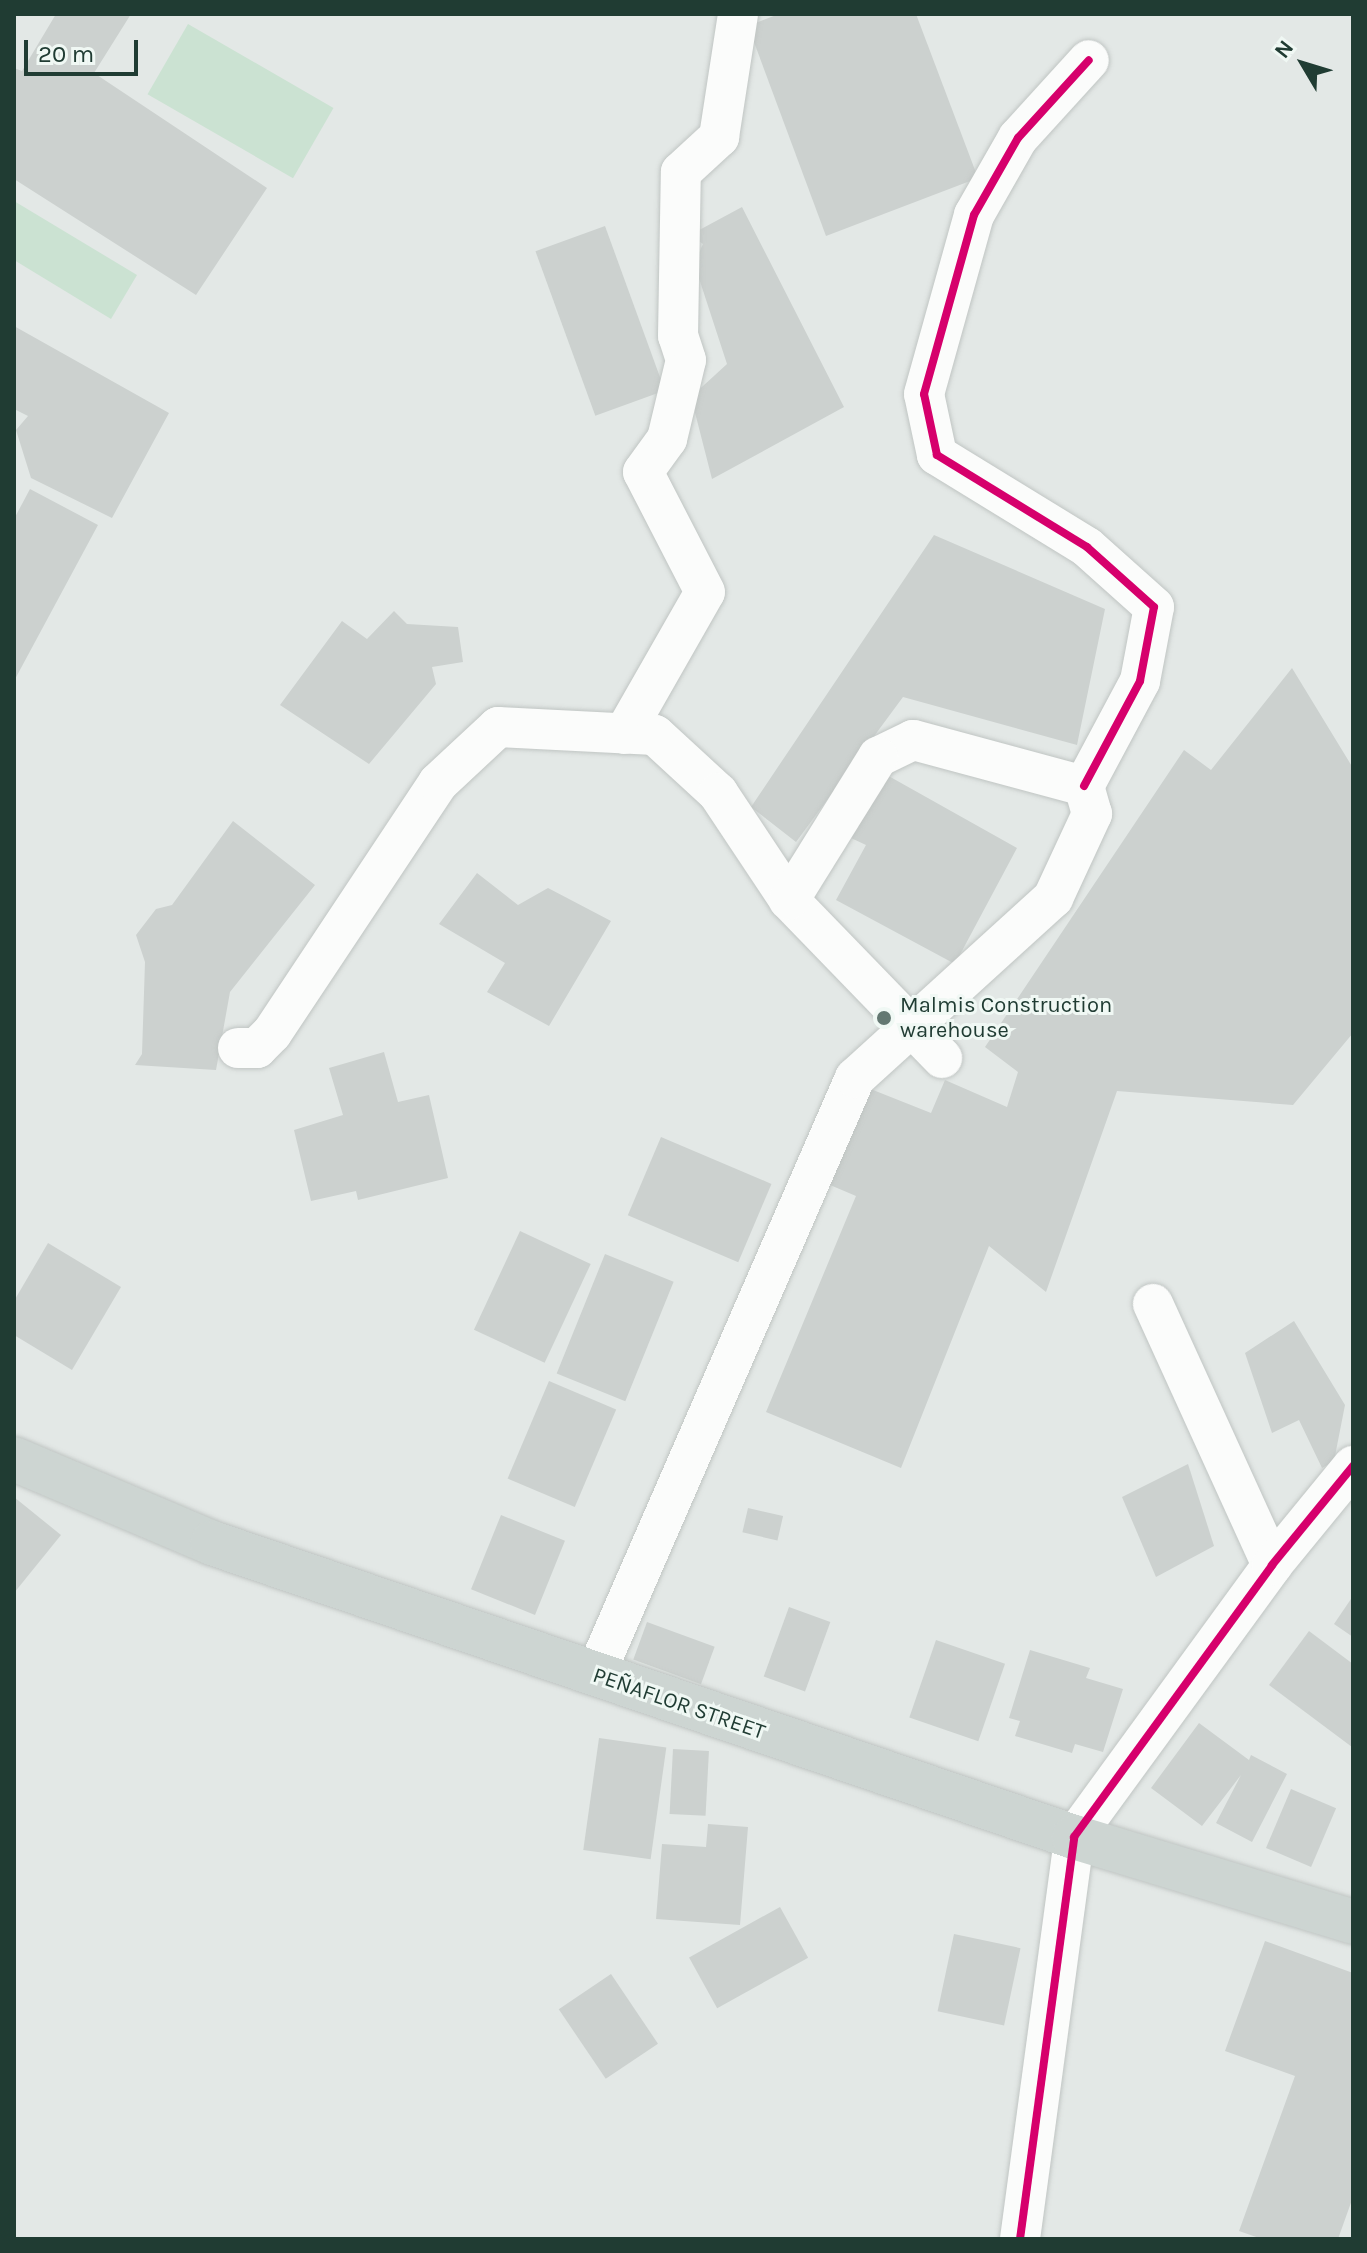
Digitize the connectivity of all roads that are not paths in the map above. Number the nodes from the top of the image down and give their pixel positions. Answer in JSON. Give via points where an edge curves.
{"nodes":[{"id":1,"x":738,"y":14,"type":"edge"},
{"id":2,"x":1089,"y":60,"type":"dead end"},
{"id":3,"x":624,"y":734,"type":"junction"},
{"id":4,"x":1084,"y":786,"type":"junction"},
{"id":5,"x":789,"y":900,"type":"junction"},
{"id":6,"x":907,"y":1025,"type":"junction"},
{"id":7,"x":238,"y":1048,"type":"dead end"},
{"id":8,"x":942,"y":1058,"type":"dead end"},
{"id":9,"x":1153,"y":1304,"type":"dead end"},
{"id":10,"x":14,"y":1459,"type":"edge"},
{"id":11,"x":1353,"y":1466,"type":"edge"},
{"id":12,"x":1272,"y":1565,"type":"junction"},
{"id":13,"x":595,"y":1675,"type":"junction"},
{"id":14,"x":1074,"y":1837,"type":"junction"},
{"id":15,"x":1353,"y":1922,"type":"edge"},
{"id":16,"x":1020,"y":2239,"type":"edge"}],
"edges":[{"from":1,"to":3,"type":"street","via":[[719,137],[681,172],[678,336],[686,360],[667,439],[643,472],[705,592]]},
{"from":2,"to":4,"type":"street","via":[[1018,138],[974,215],[924,394],[937,455],[1087,547],[1154,607],[1140,681]]},
{"from":3,"to":5,"type":"street","via":[[655,735],[718,793]]},
{"from":3,"to":7,"type":"street","via":[[498,727],[438,783],[272,1033],[257,1048]]},
{"from":4,"to":5,"type":"street","via":[[913,740],[878,757]]},
{"from":4,"to":6,"type":"street","via":[[1092,814],[1053,898]]},
{"from":5,"to":6,"type":"street"},
{"from":6,"to":8,"type":"street"},
{"from":6,"to":13,"type":"street","via":[[855,1078]]},
{"from":9,"to":12,"type":"street"},
{"from":10,"to":13,"type":"main road","name":"PEÑAFLOR STREET","via":[[212,1543]]},
{"from":11,"to":12,"type":"street"},
{"from":12,"to":14,"type":"street"},
{"from":13,"to":14,"type":"main road","name":"PEÑAFLOR STREET"},
{"from":14,"to":15,"type":"main road","name":"PEÑAFLOR STREET"},
{"from":14,"to":16,"type":"street"}]}
